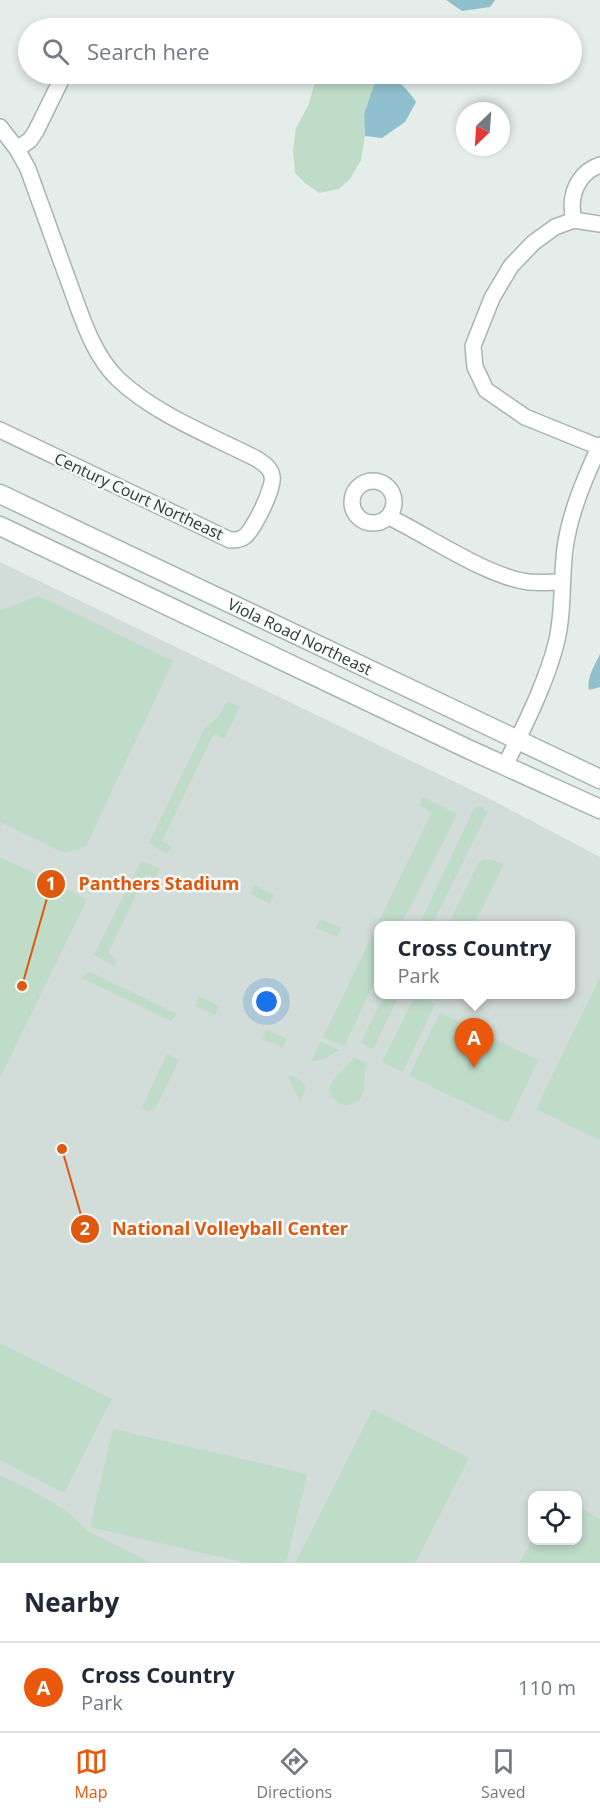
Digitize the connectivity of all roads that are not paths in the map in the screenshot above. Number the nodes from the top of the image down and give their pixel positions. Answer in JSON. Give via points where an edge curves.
{"nodes":[{"id":1,"x":59,"y":84,"type":"edge"},
{"id":2,"x":0,"y":127,"type":"edge"},
{"id":3,"x":17,"y":149,"type":"junction"},
{"id":4,"x":600,"y":165,"type":"edge"},
{"id":5,"x":574,"y":220,"type":"junction"},
{"id":6,"x":600,"y":224,"type":"edge"},
{"id":7,"x":0,"y":430,"type":"edge"},
{"id":8,"x":599,"y":446,"type":"edge"},
{"id":9,"x":0,"y":494,"type":"edge"},
{"id":10,"x":388,"y":517,"type":"dead end"},
{"id":11,"x":0,"y":526,"type":"edge"},
{"id":12,"x":562,"y":582,"type":"junction"},
{"id":13,"x":517,"y":741,"type":"junction"},
{"id":14,"x":505,"y":766,"type":"junction"},
{"id":15,"x":600,"y":779,"type":"edge"},
{"id":16,"x":600,"y":809,"type":"edge"}],
"edges":[{"from":1,"to":3,"type":"street","via":[[36,131]]},
{"from":2,"to":3,"type":"street","name":"Century Court Northeast"},
{"from":3,"to":7,"type":"street","name":"Century Court Northeast","via":[[94,345],[111,372],[154,406],[265,465],[272,484],[248,533],[230,540]]},
{"from":4,"to":5,"type":"street","via":[[581,177],[571,209]]},
{"from":5,"to":6,"type":"street"},
{"from":5,"to":8,"type":"street","via":[[555,227],[533,243],[511,266],[492,298],[473,346],[475,367],[486,390],[501,402],[525,417]]},
{"from":8,"to":12,"type":"street","via":[[573,511]]},
{"from":9,"to":13,"type":"main road","name":"Viola Road Northeast"},
{"from":10,"to":12,"type":"street","via":[[514,579]]},
{"from":11,"to":14,"type":"main road","name":"Viola Road Northeast"},
{"from":12,"to":13,"type":"street","via":[[557,641]]},
{"from":13,"to":14,"type":"street"},
{"from":13,"to":15,"type":"main road","name":"Viola Road Northeast"},
{"from":14,"to":16,"type":"main road","name":"Viola Road Northeast"}]}
